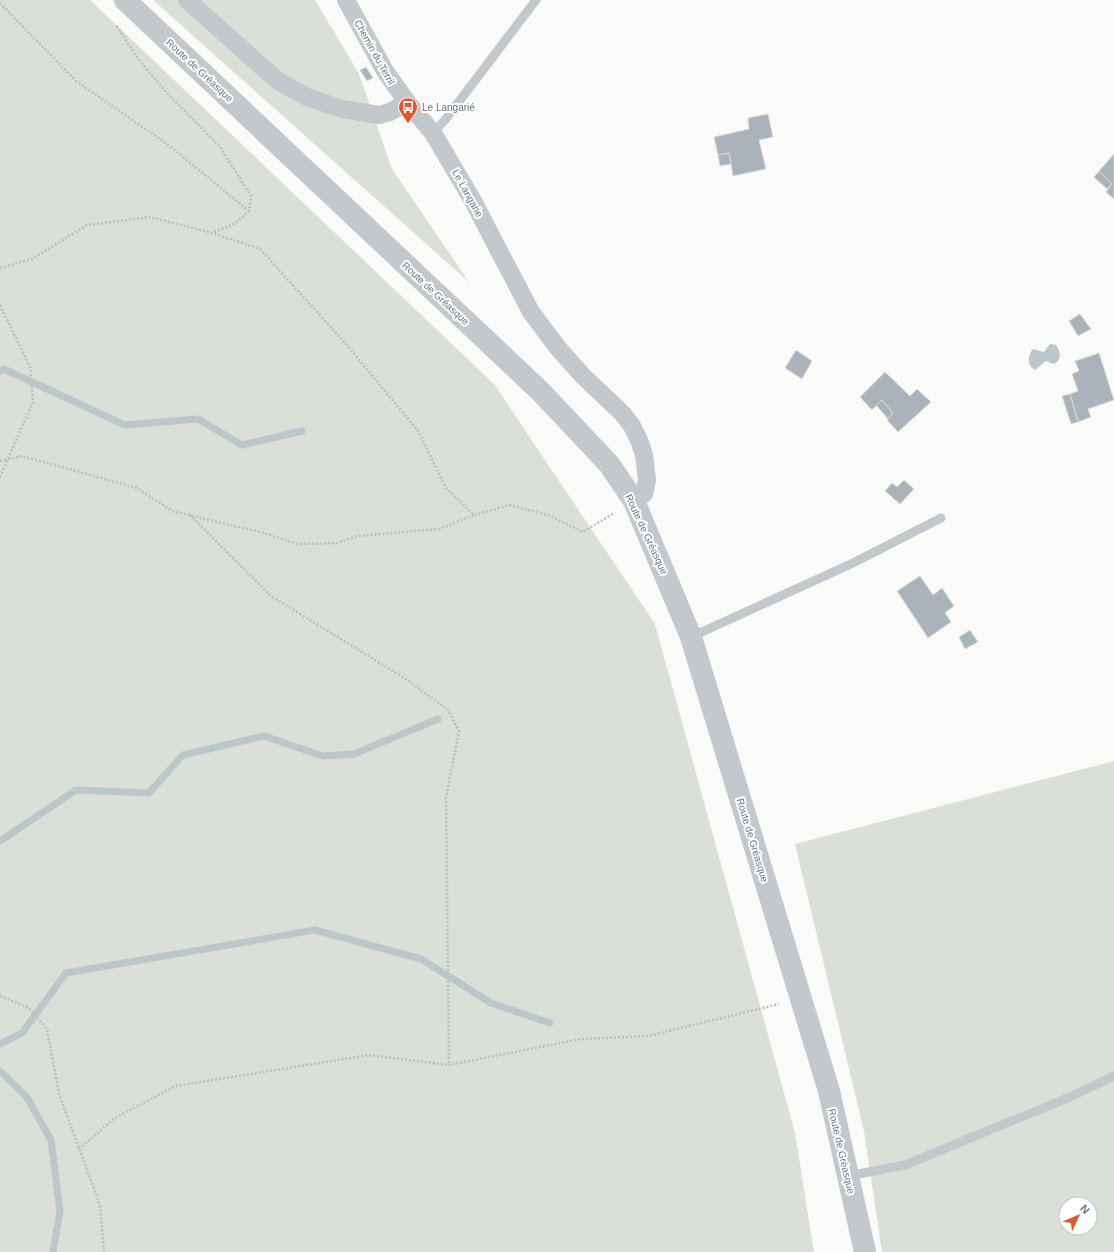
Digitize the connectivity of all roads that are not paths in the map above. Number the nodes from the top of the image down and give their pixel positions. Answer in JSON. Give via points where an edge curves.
{"nodes":[{"id":1,"x":125,"y":0,"type":"edge"},
{"id":2,"x":187,"y":0,"type":"edge"},
{"id":3,"x":346,"y":0,"type":"edge"},
{"id":4,"x":536,"y":0,"type":"edge"},
{"id":5,"x":407,"y":102,"type":"junction"},
{"id":6,"x":433,"y":133,"type":"junction"},
{"id":7,"x":634,"y":501,"type":"junction"},
{"id":8,"x":941,"y":518,"type":"dead end"},
{"id":9,"x":691,"y":637,"type":"junction"},
{"id":10,"x":1114,"y":1076,"type":"edge"},
{"id":11,"x":848,"y":1176,"type":"junction"},
{"id":12,"x":865,"y":1252,"type":"edge"}],
"edges":[{"from":1,"to":7,"type":"street","name":"Route de Gréasque","via":[[540,391],[609,464]]},
{"from":2,"to":5,"type":"street","via":[[278,81],[307,97],[342,109],[379,115]]},
{"from":3,"to":5,"type":"street","name":"Chemin du Terril","via":[[385,71]]},
{"from":4,"to":6,"type":"lane"},
{"from":5,"to":6,"type":"street","name":"Le Langarie"},
{"from":6,"to":7,"type":"street","name":"Le Langarie","via":[[473,201],[531,312],[558,348],[632,426],[644,455],[647,480],[644,494]]},
{"from":7,"to":9,"type":"street","name":"Route de Gréasque"},
{"from":8,"to":9,"type":"lane","via":[[853,563]]},
{"from":9,"to":11,"type":"street","name":"Route de Gréasque","via":[[829,1091]]},
{"from":10,"to":11,"type":"lane","via":[[1070,1097],[905,1165]]},
{"from":11,"to":12,"type":"street","name":"Route de Gréasque"}]}
